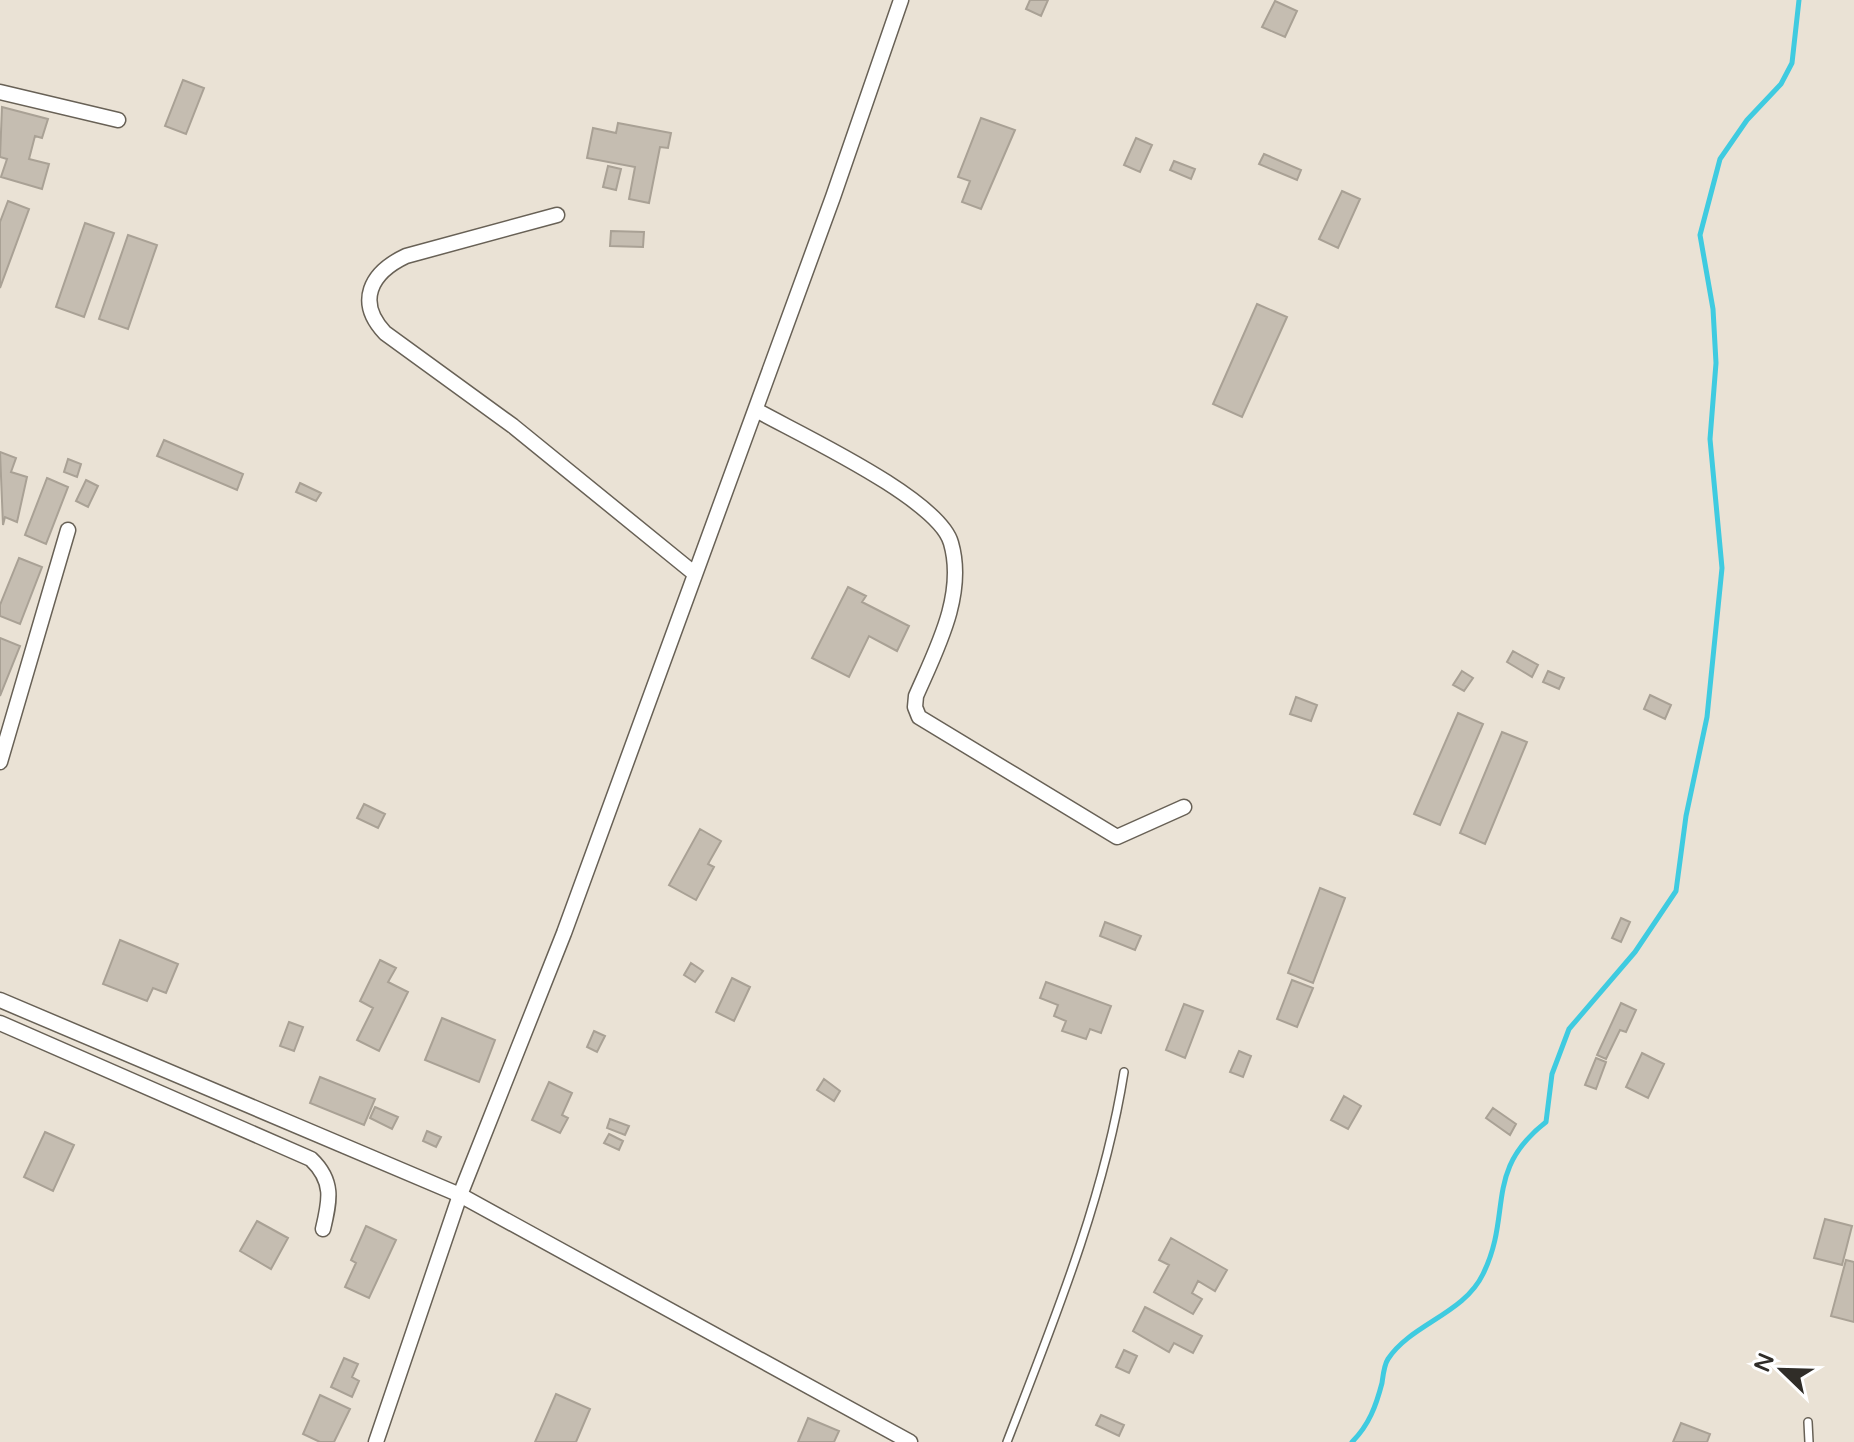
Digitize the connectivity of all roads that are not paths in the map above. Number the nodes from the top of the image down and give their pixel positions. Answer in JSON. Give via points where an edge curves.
{"nodes":[{"id":1,"x":901,"y":0,"type":"edge"},
{"id":2,"x":0,"y":92,"type":"edge"},
{"id":3,"x":118,"y":120,"type":"dead end"},
{"id":4,"x":557,"y":215,"type":"dead end"},
{"id":5,"x":756,"y":410,"type":"junction"},
{"id":6,"x":68,"y":530,"type":"dead end"},
{"id":7,"x":695,"y":574,"type":"junction"},
{"id":8,"x":0,"y":762,"type":"edge"},
{"id":9,"x":1184,"y":807,"type":"dead end"},
{"id":10,"x":0,"y":1000,"type":"edge"},
{"id":11,"x":0,"y":1023,"type":"edge"},
{"id":12,"x":1124,"y":1072,"type":"dead end"},
{"id":13,"x":460,"y":1195,"type":"junction"},
{"id":14,"x":323,"y":1229,"type":"dead end"},
{"id":15,"x":1808,"y":1422,"type":"dead end"},
{"id":16,"x":376,"y":1442,"type":"edge"},
{"id":17,"x":910,"y":1442,"type":"edge"},
{"id":18,"x":1007,"y":1442,"type":"edge"},
{"id":19,"x":1809,"y":1442,"type":"edge"}],
"edges":[{"from":1,"to":5,"type":"street"},
{"from":2,"to":3,"type":"street"},
{"from":4,"to":7,"type":"street","via":[[388,265],[368,301],[372,319]]},
{"from":5,"to":7,"type":"street"},
{"from":5,"to":9,"type":"street","via":[[915,501],[951,541],[949,616],[916,696],[919,717],[1117,837]]},
{"from":6,"to":8,"type":"street"},
{"from":7,"to":13,"type":"street","via":[[564,933]]},
{"from":10,"to":13,"type":"street"},
{"from":11,"to":14,"type":"street","via":[[311,1159],[329,1185]]},
{"from":12,"to":18,"type":"lane","via":[[1094,1196]]},
{"from":13,"to":16,"type":"street"},
{"from":13,"to":17,"type":"street"},
{"from":15,"to":19,"type":"lane"}]}
